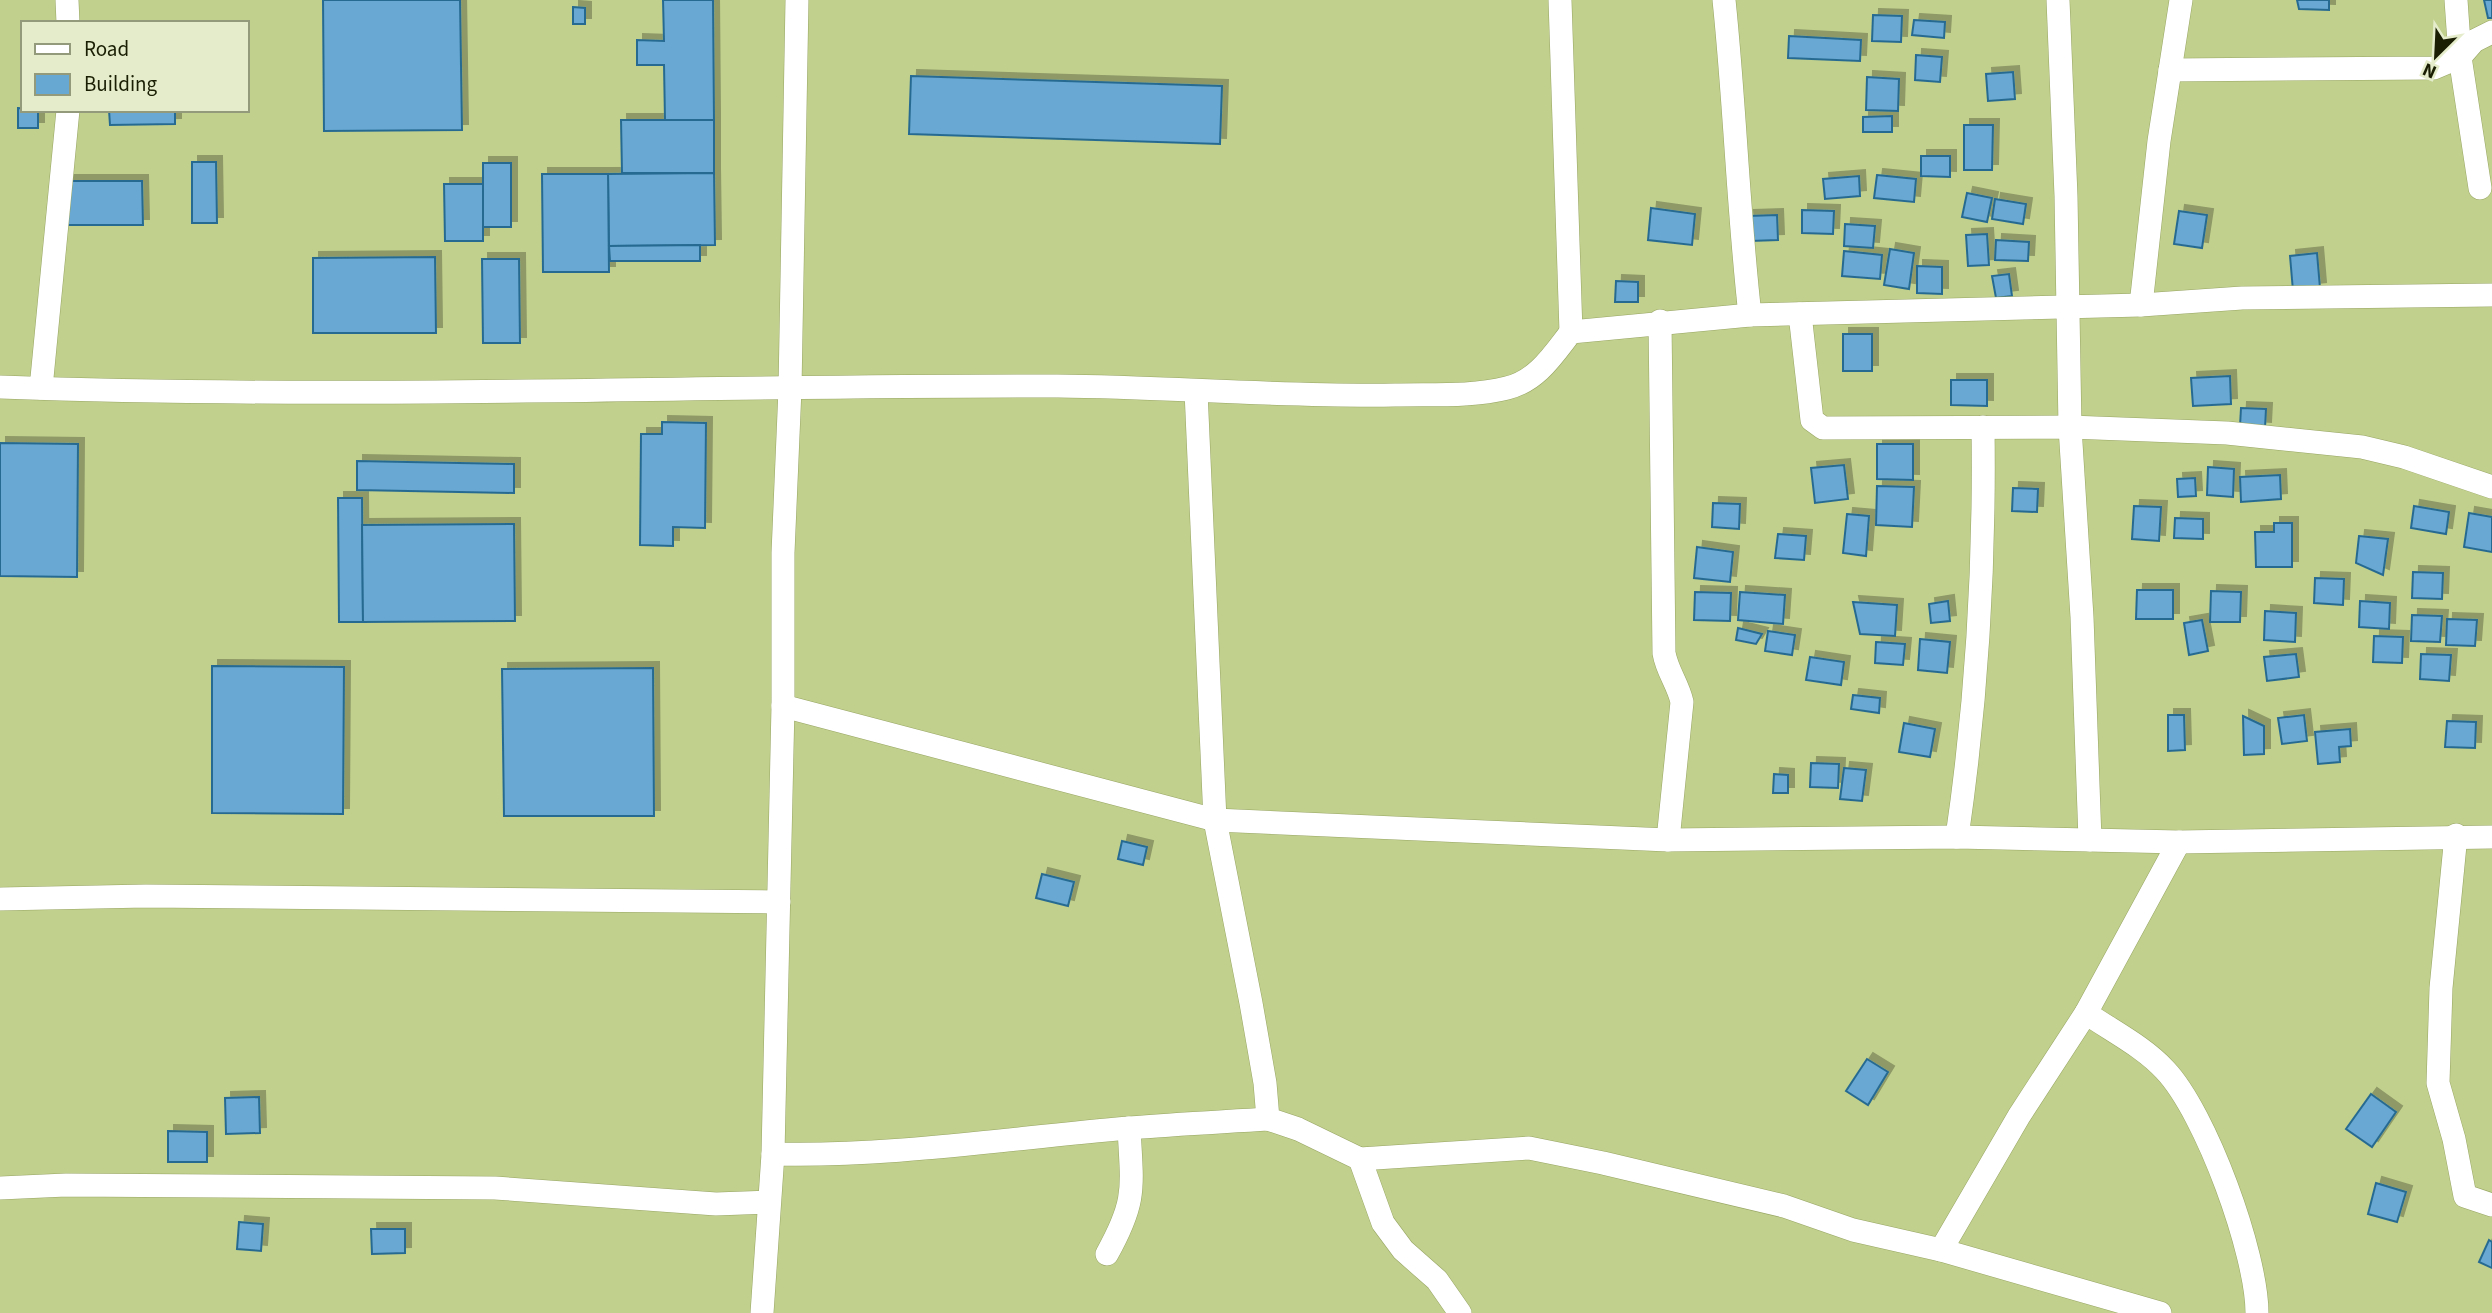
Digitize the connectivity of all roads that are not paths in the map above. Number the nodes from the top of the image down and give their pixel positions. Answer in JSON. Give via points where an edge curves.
{"nodes":[{"id":1,"x":67,"y":0,"type":"edge"},
{"id":2,"x":797,"y":0,"type":"edge"},
{"id":3,"x":1560,"y":0,"type":"edge"},
{"id":4,"x":1724,"y":0,"type":"edge"},
{"id":5,"x":2058,"y":0,"type":"edge"},
{"id":6,"x":2181,"y":0,"type":"edge"},
{"id":7,"x":2456,"y":0,"type":"edge"},
{"id":8,"x":68,"y":21,"type":"edge"},
{"id":9,"x":2492,"y":32,"type":"edge"},
{"id":10,"x":2460,"y":57,"type":"junction"},
{"id":11,"x":2170,"y":70,"type":"junction"},
{"id":12,"x":68,"y":112,"type":"edge"},
{"id":13,"x":2480,"y":188,"type":"dead end"},
{"id":14,"x":2492,"y":295,"type":"edge"},
{"id":15,"x":2068,"y":304,"type":"junction"},
{"id":16,"x":2141,"y":305,"type":"junction"},
{"id":17,"x":1800,"y":314,"type":"junction"},
{"id":18,"x":1750,"y":315,"type":"junction"},
{"id":19,"x":1660,"y":321,"type":"junction"},
{"id":20,"x":1571,"y":332,"type":"junction"},
{"id":21,"x":0,"y":387,"type":"edge"},
{"id":22,"x":41,"y":388,"type":"junction"},
{"id":23,"x":790,"y":389,"type":"junction"},
{"id":24,"x":1196,"y":391,"type":"junction"},
{"id":25,"x":1983,"y":427,"type":"junction"},
{"id":26,"x":2070,"y":427,"type":"junction"},
{"id":27,"x":2492,"y":487,"type":"edge"},
{"id":28,"x":783,"y":706,"type":"junction"},
{"id":29,"x":1215,"y":820,"type":"junction"},
{"id":30,"x":2456,"y":835,"type":"junction"},
{"id":31,"x":1958,"y":837,"type":"junction"},
{"id":32,"x":2492,"y":837,"type":"edge"},
{"id":33,"x":1668,"y":840,"type":"junction"},
{"id":34,"x":2090,"y":840,"type":"junction"},
{"id":35,"x":2179,"y":842,"type":"junction"},
{"id":36,"x":0,"y":899,"type":"edge"},
{"id":37,"x":779,"y":902,"type":"junction"},
{"id":38,"x":2086,"y":1013,"type":"junction"},
{"id":39,"x":1268,"y":1119,"type":"junction"},
{"id":40,"x":1129,"y":1128,"type":"junction"},
{"id":41,"x":773,"y":1154,"type":"junction"},
{"id":42,"x":1360,"y":1159,"type":"junction"},
{"id":43,"x":0,"y":1188,"type":"edge"},
{"id":44,"x":769,"y":1202,"type":"junction"},
{"id":45,"x":2492,"y":1205,"type":"edge"},
{"id":46,"x":1941,"y":1250,"type":"junction"},
{"id":47,"x":1107,"y":1254,"type":"dead end"},
{"id":48,"x":762,"y":1313,"type":"edge"},
{"id":49,"x":1460,"y":1313,"type":"edge"},
{"id":50,"x":2161,"y":1313,"type":"edge"},
{"id":51,"x":2257,"y":1313,"type":"edge"}],
"edges":[{"from":1,"to":8,"type":"street"},
{"from":2,"to":23,"type":"street"},
{"from":3,"to":20,"type":"street"},
{"from":4,"to":18,"type":"street"},
{"from":5,"to":15,"type":"street"},
{"from":6,"to":11,"type":"street"},
{"from":7,"to":10,"type":"street"},
{"from":9,"to":10,"type":"street","via":[[2474,41]]},
{"from":10,"to":11,"type":"street","via":[[2434,68]]},
{"from":10,"to":13,"type":"street"},
{"from":11,"to":16,"type":"street"},
{"from":12,"to":22,"type":"street"},
{"from":14,"to":16,"type":"street","via":[[2242,298]]},
{"from":15,"to":16,"type":"street"},
{"from":15,"to":17,"type":"street"},
{"from":15,"to":26,"type":"street"},
{"from":17,"to":18,"type":"street"},
{"from":17,"to":25,"type":"street","via":[[1812,421],[1823,428]]},
{"from":18,"to":19,"type":"street"},
{"from":19,"to":20,"type":"street"},
{"from":19,"to":33,"type":"street","via":[[1664,653],[1682,702]]},
{"from":20,"to":24,"type":"street","via":[[1537,375],[1508,388],[1373,395]]},
{"from":21,"to":22,"type":"street"},
{"from":22,"to":23,"type":"street","via":[[228,394]]},
{"from":23,"to":24,"type":"street","via":[[1125,386]]},
{"from":23,"to":28,"type":"street"},
{"from":24,"to":29,"type":"street"},
{"from":25,"to":26,"type":"street"},
{"from":25,"to":31,"type":"street","via":[[1978,666]]},
{"from":26,"to":27,"type":"street","via":[[2227,433],[2362,447]]},
{"from":26,"to":34,"type":"street"},
{"from":28,"to":29,"type":"street"},
{"from":28,"to":37,"type":"street"},
{"from":29,"to":33,"type":"street"},
{"from":29,"to":39,"type":"street"},
{"from":30,"to":32,"type":"street"},
{"from":30,"to":35,"type":"street"},
{"from":30,"to":45,"type":"street","via":[[2441,988],[2438,1083],[2455,1139],[2465,1196]]},
{"from":31,"to":33,"type":"street"},
{"from":31,"to":34,"type":"street"},
{"from":34,"to":35,"type":"street"},
{"from":35,"to":38,"type":"street"},
{"from":36,"to":37,"type":"street","via":[[146,896]]},
{"from":37,"to":41,"type":"street"},
{"from":38,"to":46,"type":"street"},
{"from":38,"to":51,"type":"street","via":[[2164,1069],[2187,1099],[2248,1248],[2257,1287]]},
{"from":39,"to":40,"type":"street"},
{"from":39,"to":42,"type":"street"},
{"from":40,"to":41,"type":"street","via":[[841,1156]]},
{"from":40,"to":47,"type":"street","via":[[1133,1196]]},
{"from":41,"to":44,"type":"street"},
{"from":42,"to":46,"type":"street","via":[[1529,1148],[1784,1206],[1853,1230]]},
{"from":42,"to":49,"type":"street","via":[[1383,1223],[1437,1280]]},
{"from":43,"to":44,"type":"street","via":[[495,1188],[716,1203]]},
{"from":44,"to":48,"type":"street"},
{"from":46,"to":50,"type":"street"}]}
